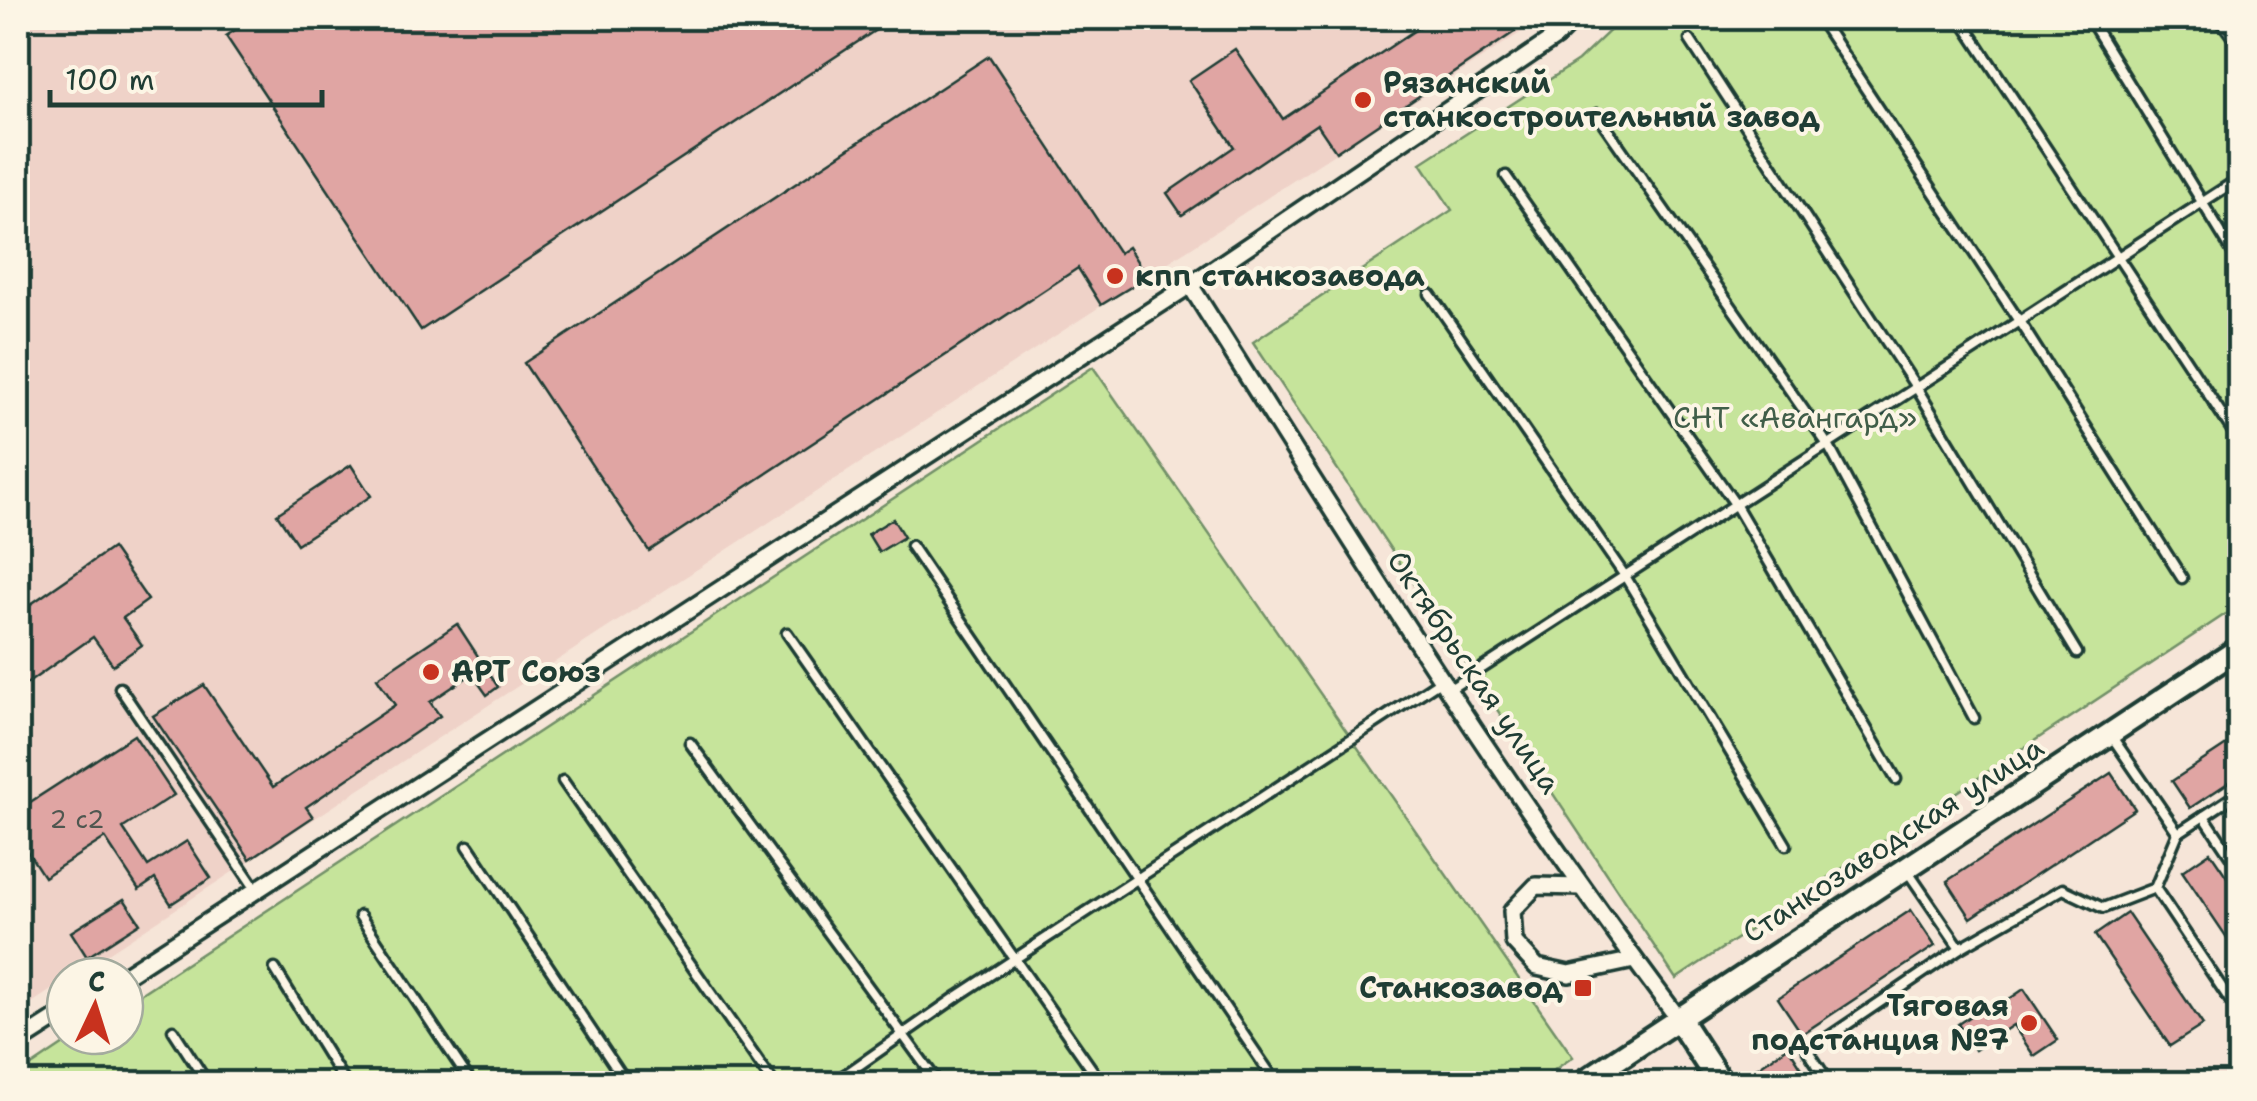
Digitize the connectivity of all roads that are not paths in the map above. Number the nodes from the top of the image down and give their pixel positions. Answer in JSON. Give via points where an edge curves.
{"nodes":[{"id":1,"x":1576,"y":18,"type":"edge"},
{"id":2,"x":1819,"y":18,"type":"edge"},
{"id":3,"x":1960,"y":18,"type":"edge"},
{"id":4,"x":2089,"y":18,"type":"edge"},
{"id":5,"x":2219,"y":18,"type":"edge"},
{"id":6,"x":1690,"y":40,"type":"dead end"},
{"id":7,"x":2240,"y":47,"type":"edge"},
{"id":8,"x":1597,"y":114,"type":"dead end"},
{"id":9,"x":1506,"y":176,"type":"dead end"},
{"id":10,"x":2240,"y":178,"type":"edge"},
{"id":11,"x":2200,"y":204,"type":"junction"},
{"id":12,"x":2116,"y":258,"type":"junction"},
{"id":13,"x":2240,"y":264,"type":"edge"},
{"id":14,"x":1190,"y":285,"type":"junction"},
{"id":15,"x":1430,"y":294,"type":"dead end"},
{"id":16,"x":2019,"y":321,"type":"junction"},
{"id":17,"x":1916,"y":388,"type":"junction"},
{"id":18,"x":2240,"y":442,"type":"edge"},
{"id":19,"x":1828,"y":445,"type":"junction"},
{"id":20,"x":1735,"y":504,"type":"junction"},
{"id":21,"x":911,"y":546,"type":"dead end"},
{"id":22,"x":1625,"y":576,"type":"junction"},
{"id":23,"x":2182,"y":578,"type":"dead end"},
{"id":24,"x":788,"y":633,"type":"dead end"},
{"id":25,"x":2240,"y":648,"type":"edge"},
{"id":26,"x":2077,"y":653,"type":"dead end"},
{"id":27,"x":1443,"y":686,"type":"junction"},
{"id":28,"x":120,"y":688,"type":"dead end"},
{"id":29,"x":1974,"y":718,"type":"dead end"},
{"id":30,"x":2110,"y":734,"type":"junction"},
{"id":31,"x":690,"y":743,"type":"dead end"},
{"id":32,"x":1896,"y":779,"type":"dead end"},
{"id":33,"x":563,"y":781,"type":"dead end"},
{"id":34,"x":2240,"y":792,"type":"edge"},
{"id":35,"x":2204,"y":816,"type":"junction"},
{"id":36,"x":2178,"y":833,"type":"junction"},
{"id":37,"x":1786,"y":845,"type":"dead end"},
{"id":38,"x":468,"y":846,"type":"dead end"},
{"id":39,"x":1906,"y":868,"type":"junction"},
{"id":40,"x":2240,"y":870,"type":"edge"},
{"id":41,"x":1140,"y":878,"type":"junction"},
{"id":42,"x":1582,"y":888,"type":"junction"},
{"id":43,"x":2154,"y":888,"type":"junction"},
{"id":44,"x":258,"y":892,"type":"junction"},
{"id":45,"x":360,"y":916,"type":"dead end"},
{"id":46,"x":1960,"y":948,"type":"junction"},
{"id":47,"x":1017,"y":959,"type":"junction"},
{"id":48,"x":1634,"y":960,"type":"junction"},
{"id":49,"x":145,"y":963,"type":"edge"},
{"id":50,"x":275,"y":969,"type":"dead end"},
{"id":51,"x":2240,"y":1015,"type":"edge"},
{"id":52,"x":1678,"y":1018,"type":"junction"},
{"id":53,"x":45,"y":1026,"type":"edge"},
{"id":54,"x":172,"y":1030,"type":"dead end"},
{"id":55,"x":903,"y":1034,"type":"junction"},
{"id":56,"x":18,"y":1043,"type":"edge"},
{"id":57,"x":208,"y":1084,"type":"edge"},
{"id":58,"x":346,"y":1084,"type":"edge"},
{"id":59,"x":472,"y":1084,"type":"edge"},
{"id":60,"x":627,"y":1084,"type":"edge"},
{"id":61,"x":774,"y":1084,"type":"edge"},
{"id":62,"x":832,"y":1084,"type":"edge"},
{"id":63,"x":938,"y":1084,"type":"edge"},
{"id":64,"x":1102,"y":1084,"type":"edge"},
{"id":65,"x":1276,"y":1084,"type":"edge"},
{"id":66,"x":1580,"y":1084,"type":"edge"},
{"id":67,"x":1722,"y":1084,"type":"edge"},
{"id":68,"x":1830,"y":1084,"type":"edge"}],
"edges":[{"from":1,"to":14,"type":"street"},
{"from":2,"to":16,"type":"lane"},
{"from":3,"to":12,"type":"lane"},
{"from":4,"to":11,"type":"lane"},
{"from":5,"to":7,"type":"lane"},
{"from":6,"to":17,"type":"lane"},
{"from":8,"to":19,"type":"lane"},
{"from":9,"to":20,"type":"lane"},
{"from":10,"to":11,"type":"lane"},
{"from":11,"to":12,"type":"lane"},
{"from":11,"to":13,"type":"lane"},
{"from":12,"to":16,"type":"lane"},
{"from":12,"to":18,"type":"lane"},
{"from":14,"to":27,"type":"street","name":"Октябрьская улица"},
{"from":14,"to":44,"type":"street"},
{"from":15,"to":22,"type":"lane"},
{"from":16,"to":17,"type":"lane"},
{"from":16,"to":23,"type":"lane"},
{"from":17,"to":19,"type":"lane"},
{"from":17,"to":26,"type":"lane"},
{"from":19,"to":20,"type":"lane"},
{"from":19,"to":29,"type":"lane"},
{"from":20,"to":22,"type":"lane"},
{"from":20,"to":32,"type":"lane"},
{"from":21,"to":41,"type":"lane"},
{"from":22,"to":27,"type":"lane"},
{"from":22,"to":37,"type":"lane"},
{"from":24,"to":47,"type":"lane"},
{"from":25,"to":30,"type":"street","name":"Станкозаводская улица"},
{"from":27,"to":41,"type":"lane"},
{"from":27,"to":42,"type":"street","name":"Октябрьская улица"},
{"from":28,"to":44,"type":"lane"},
{"from":30,"to":36,"type":"lane"},
{"from":30,"to":39,"type":"street","name":"Станкозаводская улица"},
{"from":31,"to":55,"type":"lane"},
{"from":33,"to":61,"type":"lane"},
{"from":34,"to":35,"type":"lane"},
{"from":35,"to":36,"type":"lane"},
{"from":35,"to":40,"type":"lane"},
{"from":36,"to":43,"type":"lane"},
{"from":38,"to":60,"type":"lane"},
{"from":39,"to":46,"type":"lane"},
{"from":39,"to":52,"type":"street","name":"Станкозаводская улица"},
{"from":41,"to":47,"type":"lane"},
{"from":41,"to":65,"type":"lane"},
{"from":42,"to":48,"type":"street","name":"Октябрьская улица"},
{"from":42,"to":48,"type":"street","via":[[1536,886],[1512,910],[1514,942],[1536,967],[1569,974]]},
{"from":43,"to":46,"type":"lane","via":[[2103,908],[2063,888]]},
{"from":43,"to":51,"type":"lane"},
{"from":44,"to":49,"type":"street"},
{"from":45,"to":59,"type":"lane"},
{"from":46,"to":68,"type":"lane","via":[[1808,1050]]},
{"from":47,"to":55,"type":"lane"},
{"from":47,"to":64,"type":"lane"},
{"from":48,"to":52,"type":"street","name":"Октябрьская улица"},
{"from":50,"to":58,"type":"lane"},
{"from":52,"to":66,"type":"street","name":"Станкозаводская улица"},
{"from":52,"to":67,"type":"main road","name":"Октябрьская улица"},
{"from":53,"to":56,"type":"street"},
{"from":54,"to":57,"type":"lane"},
{"from":55,"to":62,"type":"lane"},
{"from":55,"to":63,"type":"lane"}]}
